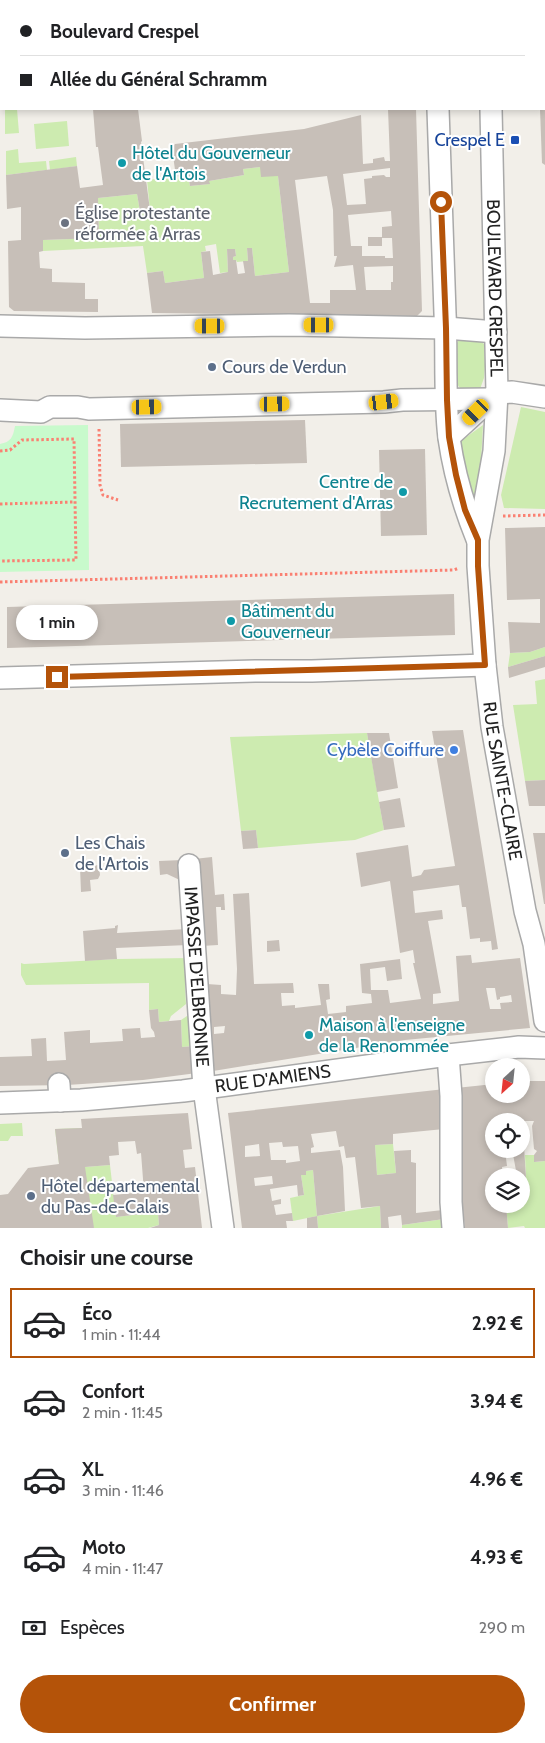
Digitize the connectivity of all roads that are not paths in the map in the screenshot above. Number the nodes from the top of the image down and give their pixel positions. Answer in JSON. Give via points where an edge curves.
{"nodes":[{"id":1,"x":438,"y":110,"type":"edge"},
{"id":2,"x":491,"y":110,"type":"edge"},
{"id":3,"x":0,"y":326,"type":"edge"},
{"id":4,"x":446,"y":328,"type":"junction"},
{"id":5,"x":496,"y":332,"type":"junction"},
{"id":6,"x":494,"y":396,"type":"junction"},
{"id":7,"x":545,"y":397,"type":"edge"},
{"id":8,"x":447,"y":400,"type":"junction"},
{"id":9,"x":0,"y":410,"type":"edge"},
{"id":10,"x":449,"y":437,"type":"junction"},
{"id":11,"x":478,"y":540,"type":"junction"},
{"id":12,"x":485,"y":665,"type":"junction"},
{"id":13,"x":0,"y":678,"type":"edge"},
{"id":14,"x":189,"y":865,"type":"dead end"},
{"id":15,"x":545,"y":1021,"type":"edge"},
{"id":16,"x":545,"y":1048,"type":"edge"},
{"id":17,"x":448,"y":1055,"type":"junction"},
{"id":18,"x":204,"y":1088,"type":"junction"},
{"id":19,"x":0,"y":1103,"type":"edge"},
{"id":20,"x":223,"y":1228,"type":"edge"},
{"id":21,"x":453,"y":1228,"type":"edge"}],
"edges":[{"from":1,"to":4,"type":"street"},
{"from":2,"to":5,"type":"street","name":"BOULEVARD CRESPEL"},
{"from":3,"to":4,"type":"street"},
{"from":4,"to":5,"type":"street"},
{"from":4,"to":8,"type":"street"},
{"from":5,"to":6,"type":"street","name":"BOULEVARD CRESPEL"},
{"from":6,"to":7,"type":"street","via":[[517,392]]},
{"from":6,"to":8,"type":"street"},
{"from":6,"to":10,"type":"street"},
{"from":6,"to":11,"type":"street","name":"BOULEVARD CRESPEL","via":[[494,451]]},
{"from":8,"to":9,"type":"street","via":[[89,409],[78,406],[50,407],[40,412]]},
{"from":8,"to":10,"type":"street"},
{"from":10,"to":11,"type":"street","via":[[465,510]]},
{"from":11,"to":12,"type":"street","name":"RUE SAINTE-CLAIRE"},
{"from":12,"to":13,"type":"street"},
{"from":12,"to":15,"type":"street","name":"RUE SAINTE-CLAIRE","via":[[492,727],[524,911],[534,944]]},
{"from":14,"to":18,"type":"street","name":"IMPASSE D'ELBRONNE"},
{"from":16,"to":17,"type":"street","name":"RUE D'AMIENS","via":[[519,1047]]},
{"from":17,"to":18,"type":"street","name":"RUE D'AMIENS"},
{"from":17,"to":21,"type":"street"},
{"from":18,"to":19,"type":"street","name":"RUE D'AMIENS","via":[[124,1097],[59,1092]]},
{"from":18,"to":20,"type":"street","name":"IMPASSE D'ELBRONNE"}]}
